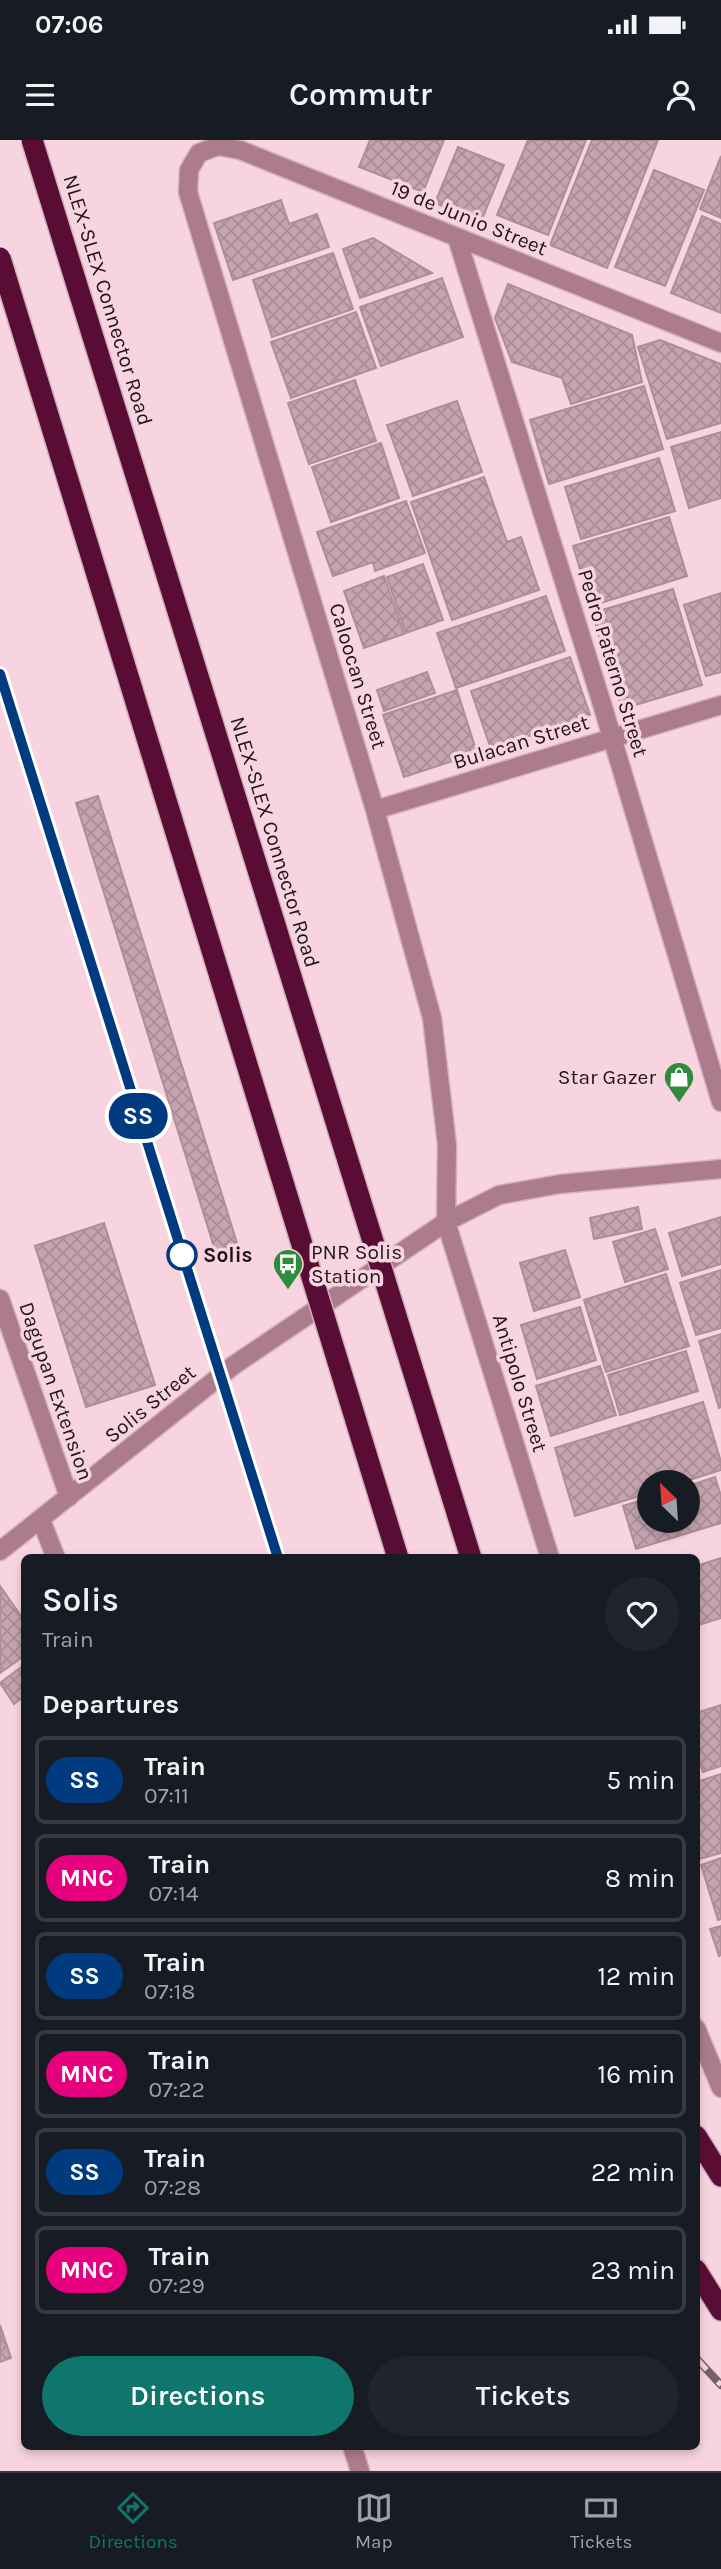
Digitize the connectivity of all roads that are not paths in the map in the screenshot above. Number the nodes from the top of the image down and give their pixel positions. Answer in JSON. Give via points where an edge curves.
{"nodes":[{"id":1,"x":32,"y":140,"type":"edge"},
{"id":2,"x":199,"y":153,"type":"joint"},
{"id":3,"x":457,"y":238,"type":"junction"},
{"id":4,"x":0,"y":258,"type":"edge"},
{"id":5,"x":721,"y":343,"type":"edge"},
{"id":6,"x":721,"y":705,"type":"edge"},
{"id":7,"x":612,"y":737,"type":"junction"},
{"id":8,"x":375,"y":810,"type":"junction"},
{"id":9,"x":721,"y":1102,"type":"edge"},
{"id":10,"x":721,"y":1169,"type":"edge"},
{"id":11,"x":446,"y":1222,"type":"junction"},
{"id":12,"x":0,"y":1299,"type":"edge"},
{"id":13,"x":69,"y":1497,"type":"junction"},
{"id":14,"x":41,"y":1520,"type":"junction"},
{"id":15,"x":0,"y":1552,"type":"edge"},
{"id":16,"x":54,"y":1554,"type":"edge"},
{"id":17,"x":397,"y":1554,"type":"edge"},
{"id":18,"x":470,"y":1554,"type":"edge"},
{"id":19,"x":549,"y":1554,"type":"edge"},
{"id":20,"x":700,"y":2038,"type":"edge"},
{"id":21,"x":721,"y":2088,"type":"edge"},
{"id":22,"x":700,"y":2142,"type":"edge"},
{"id":23,"x":721,"y":2176,"type":"edge"},
{"id":24,"x":700,"y":2276,"type":"edge"},
{"id":25,"x":721,"y":2310,"type":"edge"},
{"id":26,"x":353,"y":2450,"type":"edge"},
{"id":27,"x":360,"y":2471,"type":"edge"}],
"edges":[{"from":1,"to":18,"type":"highway","name":"NLEX-SLEX Connector Road","bridge":true},
{"from":2,"to":3,"type":"street","name":"19 de Junio Street","via":[[218,146],[240,150]]},
{"from":2,"to":8,"type":"street","name":"Caloocan Street","via":[[189,170],[188,192]]},
{"from":3,"to":5,"type":"street","name":"19 de Junio Street"},
{"from":3,"to":7,"type":"street","name":"Pedro Paterno Street"},
{"from":4,"to":17,"type":"highway","bridge":true},
{"from":6,"to":7,"type":"street","name":"Bulacan Street"},
{"from":7,"to":8,"type":"street","name":"Bulacan Street"},
{"from":7,"to":9,"type":"street","name":"Pedro Paterno Street"},
{"from":8,"to":11,"type":"street","name":"Caloocan Street","via":[[432,1017],[447,1145]]},
{"from":10,"to":11,"type":"street","name":"Solis Street","via":[[560,1184],[499,1195]]},
{"from":11,"to":13,"type":"street","name":"Solis Street","via":[[234,1365]]},
{"from":11,"to":19,"type":"street","name":"Antipolo Street"},
{"from":12,"to":13,"type":"street","name":"Dagupan Extension"},
{"from":13,"to":14,"type":"street","name":"Solis Street"},
{"from":14,"to":15,"type":"street","name":"Solis Street"},
{"from":14,"to":16,"type":"street"},
{"from":20,"to":21,"type":"street"},
{"from":22,"to":23,"type":"highway"},
{"from":24,"to":25,"type":"highway"},
{"from":26,"to":27,"type":"street"}]}
